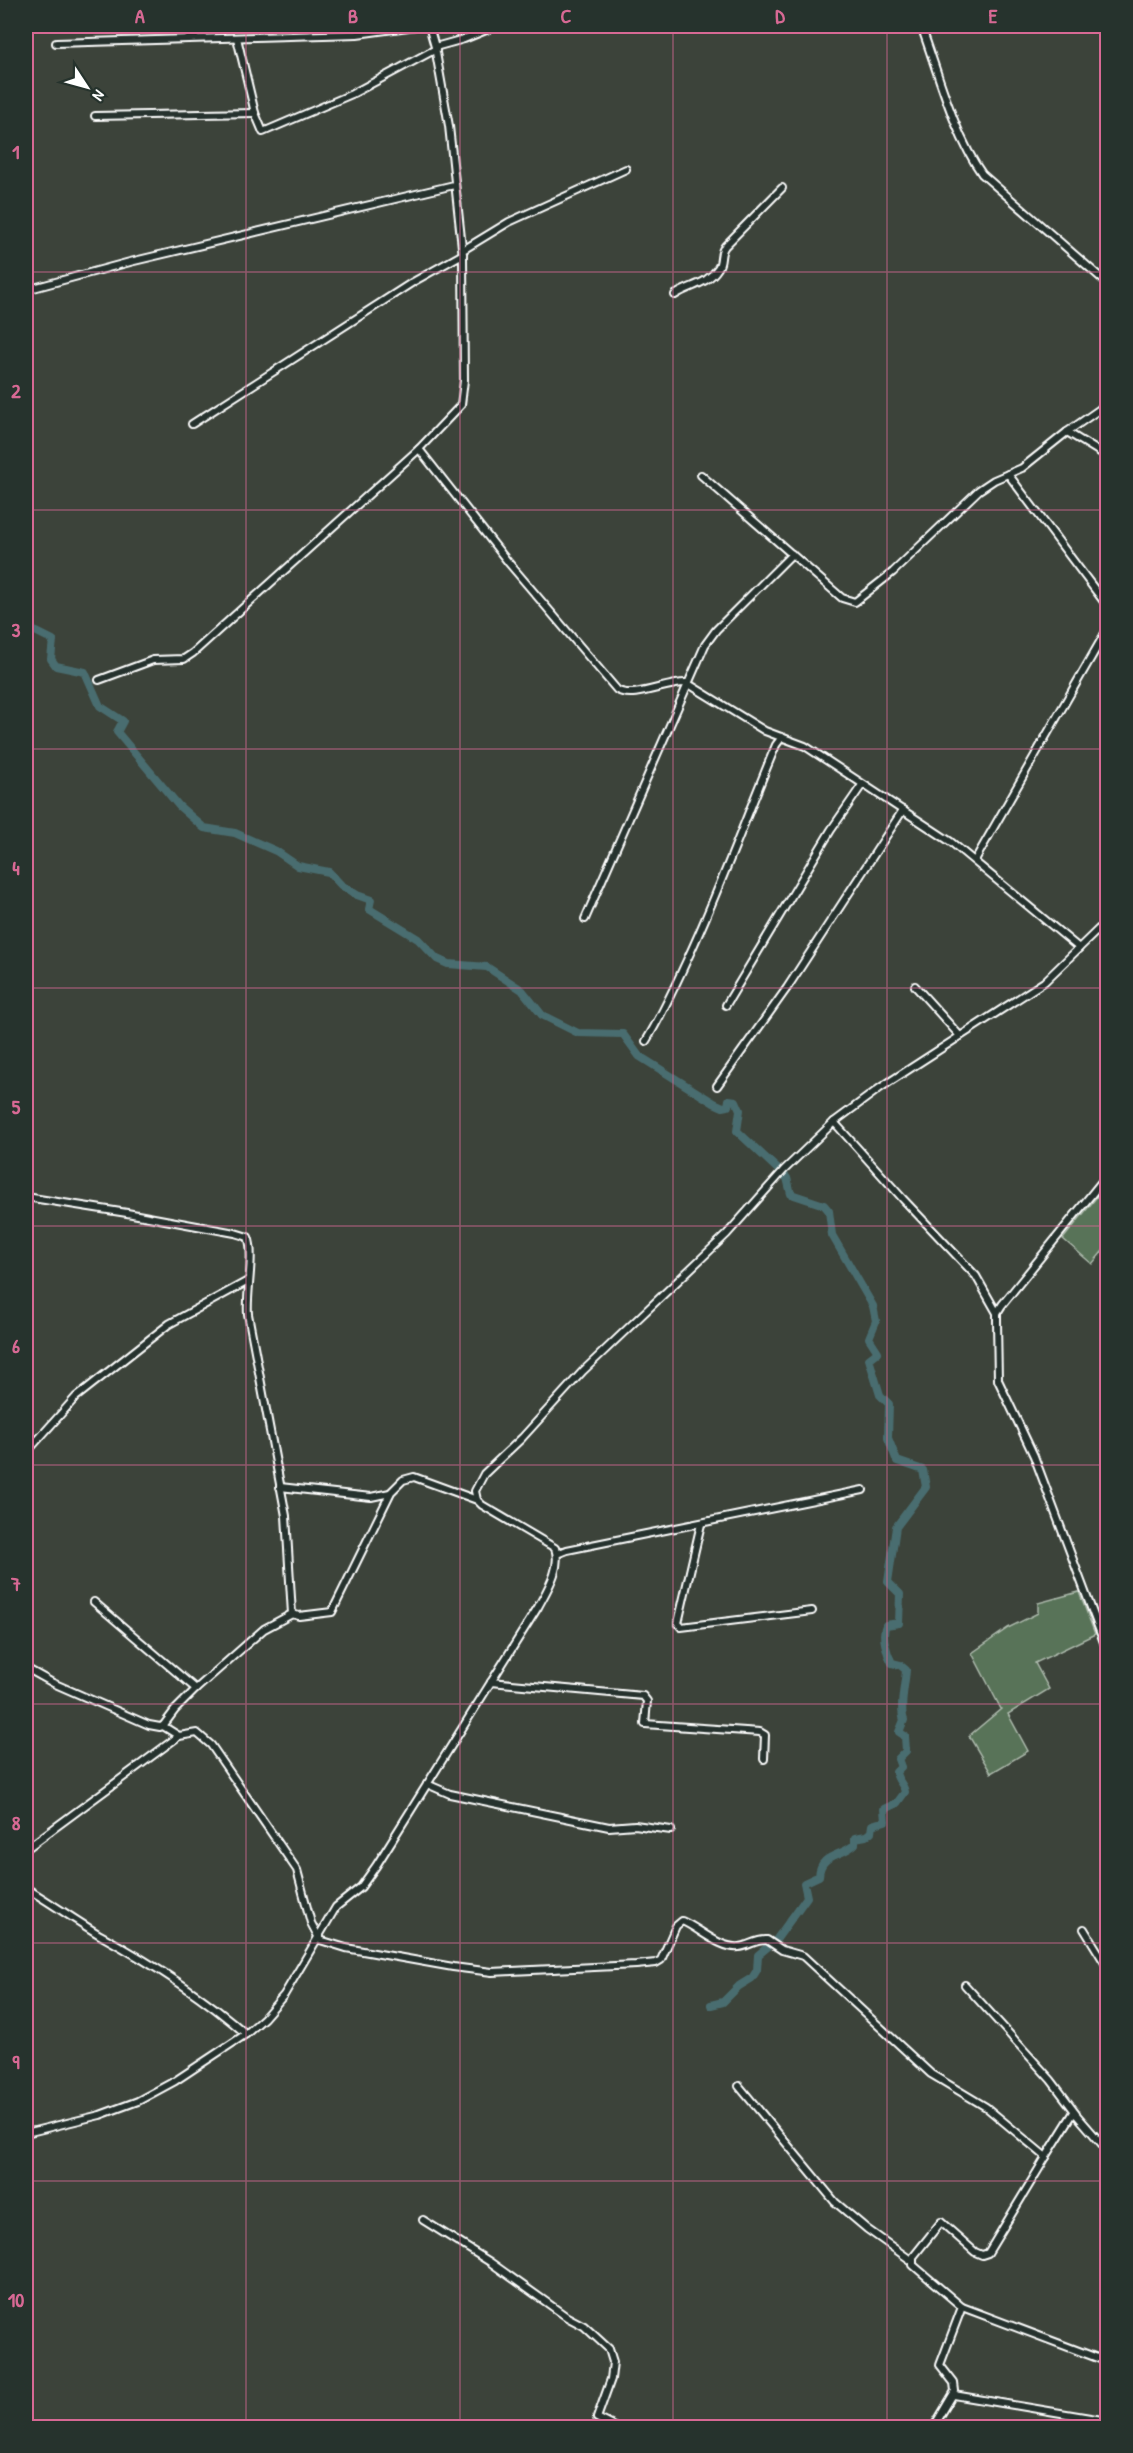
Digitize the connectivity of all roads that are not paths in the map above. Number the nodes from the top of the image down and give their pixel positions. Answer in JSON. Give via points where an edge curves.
{"nodes":[{"id":1,"x":416,"y":26,"type":"edge"},
{"id":2,"x":429,"y":26,"type":"edge"},
{"id":3,"x":495,"y":26,"type":"edge"},
{"id":4,"x":921,"y":26,"type":"edge"},
{"id":5,"x":237,"y":38,"type":"junction"},
{"id":6,"x":56,"y":44,"type":"dead end"},
{"id":7,"x":436,"y":48,"type":"junction"},
{"id":8,"x":255,"y":113,"type":"junction"},
{"id":9,"x":95,"y":116,"type":"dead end"},
{"id":10,"x":626,"y":169,"type":"dead end"},
{"id":11,"x":454,"y":185,"type":"junction"},
{"id":12,"x":782,"y":188,"type":"dead end"},
{"id":13,"x":463,"y":252,"type":"junction"},
{"id":14,"x":1107,"y":284,"type":"edge"},
{"id":15,"x":26,"y":290,"type":"edge"},
{"id":16,"x":675,"y":295,"type":"dead end"},
{"id":17,"x":1107,"y":399,"type":"edge"},
{"id":18,"x":192,"y":424,"type":"dead end"},
{"id":19,"x":1067,"y":432,"type":"junction"},
{"id":20,"x":420,"y":449,"type":"junction"},
{"id":21,"x":1107,"y":457,"type":"edge"},
{"id":22,"x":1008,"y":474,"type":"junction"},
{"id":23,"x":701,"y":475,"type":"dead end"},
{"id":24,"x":792,"y":554,"type":"junction"},
{"id":25,"x":1107,"y":607,"type":"edge"},
{"id":26,"x":1107,"y":627,"type":"edge"},
{"id":27,"x":99,"y":680,"type":"dead end"},
{"id":28,"x":687,"y":683,"type":"junction"},
{"id":29,"x":782,"y":737,"type":"junction"},
{"id":30,"x":862,"y":785,"type":"junction"},
{"id":31,"x":903,"y":810,"type":"junction"},
{"id":32,"x":975,"y":860,"type":"junction"},
{"id":33,"x":585,"y":919,"type":"dead end"},
{"id":34,"x":1107,"y":920,"type":"edge"},
{"id":35,"x":1079,"y":948,"type":"junction"},
{"id":36,"x":915,"y":986,"type":"dead end"},
{"id":37,"x":726,"y":1005,"type":"dead end"},
{"id":38,"x":960,"y":1036,"type":"junction"},
{"id":39,"x":646,"y":1041,"type":"dead end"},
{"id":40,"x":717,"y":1086,"type":"dead end"},
{"id":41,"x":834,"y":1122,"type":"junction"},
{"id":42,"x":1107,"y":1174,"type":"edge"},
{"id":43,"x":26,"y":1197,"type":"edge"},
{"id":44,"x":248,"y":1281,"type":"junction"},
{"id":45,"x":997,"y":1313,"type":"junction"},
{"id":46,"x":26,"y":1453,"type":"edge"},
{"id":47,"x":280,"y":1487,"type":"junction"},
{"id":48,"x":863,"y":1490,"type":"dead end"},
{"id":49,"x":391,"y":1492,"type":"junction"},
{"id":50,"x":477,"y":1500,"type":"junction"},
{"id":51,"x":701,"y":1524,"type":"junction"},
{"id":52,"x":557,"y":1554,"type":"junction"},
{"id":53,"x":94,"y":1602,"type":"dead end"},
{"id":54,"x":812,"y":1611,"type":"dead end"},
{"id":55,"x":292,"y":1614,"type":"junction"},
{"id":56,"x":1107,"y":1653,"type":"edge"},
{"id":57,"x":26,"y":1668,"type":"edge"},
{"id":58,"x":491,"y":1682,"type":"junction"},
{"id":59,"x":196,"y":1689,"type":"junction"},
{"id":60,"x":163,"y":1726,"type":"junction"},
{"id":61,"x":179,"y":1736,"type":"junction"},
{"id":62,"x":764,"y":1759,"type":"dead end"},
{"id":63,"x":427,"y":1784,"type":"junction"},
{"id":64,"x":671,"y":1830,"type":"dead end"},
{"id":65,"x":26,"y":1848,"type":"edge"},
{"id":66,"x":26,"y":1888,"type":"edge"},
{"id":67,"x":1084,"y":1929,"type":"dead end"},
{"id":68,"x":318,"y":1936,"type":"junction"},
{"id":69,"x":1107,"y":1968,"type":"edge"},
{"id":70,"x":965,"y":1985,"type":"dead end"},
{"id":71,"x":246,"y":2034,"type":"junction"},
{"id":72,"x":739,"y":2086,"type":"dead end"},
{"id":73,"x":1076,"y":2113,"type":"junction"},
{"id":74,"x":26,"y":2133,"type":"edge"},
{"id":75,"x":1107,"y":2151,"type":"edge"},
{"id":76,"x":1046,"y":2157,"type":"junction"},
{"id":77,"x":423,"y":2220,"type":"dead end"},
{"id":78,"x":912,"y":2261,"type":"junction"},
{"id":79,"x":962,"y":2307,"type":"junction"},
{"id":80,"x":1107,"y":2362,"type":"edge"},
{"id":81,"x":954,"y":2395,"type":"junction"},
{"id":82,"x":1107,"y":2421,"type":"edge"},
{"id":83,"x":617,"y":2427,"type":"edge"},
{"id":84,"x":933,"y":2427,"type":"edge"}],
"edges":[{"from":1,"to":5,"type":"street","via":[[357,34]]},
{"from":2,"to":7,"type":"street"},
{"from":3,"to":7,"type":"street"},
{"from":4,"to":14,"type":"street","via":[[974,163]]},
{"from":5,"to":6,"type":"street"},
{"from":5,"to":8,"type":"street"},
{"from":7,"to":8,"type":"street","via":[[352,94],[262,132]]},
{"from":7,"to":11,"type":"street"},
{"from":8,"to":9,"type":"street"},
{"from":10,"to":13,"type":"street","via":[[509,222]]},
{"from":11,"to":13,"type":"street"},
{"from":11,"to":15,"type":"street"},
{"from":12,"to":16,"type":"street","via":[[725,246],[718,268],[702,284]]},
{"from":13,"to":18,"type":"street"},
{"from":13,"to":20,"type":"street","via":[[463,398],[457,410]]},
{"from":17,"to":19,"type":"street","via":[[1100,409]]},
{"from":19,"to":21,"type":"street"},
{"from":19,"to":22,"type":"street","via":[[1022,468]]},
{"from":20,"to":27,"type":"street","via":[[184,659],[153,660]]},
{"from":20,"to":28,"type":"street","via":[[508,562],[617,690],[622,694]]},
{"from":22,"to":24,"type":"street","via":[[979,490],[893,572],[855,602],[842,598]]},
{"from":22,"to":25,"type":"street"},
{"from":23,"to":24,"type":"street"},
{"from":24,"to":28,"type":"street","via":[[716,630]]},
{"from":26,"to":32,"type":"street"},
{"from":28,"to":29,"type":"street","via":[[765,731]]},
{"from":28,"to":33,"type":"street"},
{"from":29,"to":30,"type":"street","via":[[805,746]]},
{"from":29,"to":39,"type":"street","via":[[700,933]]},
{"from":30,"to":31,"type":"street"},
{"from":30,"to":37,"type":"street"},
{"from":31,"to":32,"type":"street"},
{"from":31,"to":40,"type":"street","via":[[794,978]]},
{"from":32,"to":35,"type":"street"},
{"from":34,"to":35,"type":"street"},
{"from":35,"to":38,"type":"street","via":[[1044,982]]},
{"from":36,"to":38,"type":"street"},
{"from":38,"to":41,"type":"street"},
{"from":41,"to":45,"type":"street","via":[[976,1276]]},
{"from":41,"to":50,"type":"street","via":[[727,1234],[589,1365],[484,1474],[476,1488]]},
{"from":42,"to":45,"type":"street"},
{"from":43,"to":44,"type":"street","via":[[244,1235],[250,1243]]},
{"from":44,"to":46,"type":"street","via":[[170,1323],[76,1397]]},
{"from":44,"to":47,"type":"street","via":[[251,1336]]},
{"from":45,"to":56,"type":"street","via":[[998,1380],[1034,1456]]},
{"from":47,"to":49,"type":"street","via":[[372,1497]]},
{"from":47,"to":55,"type":"street","via":[[289,1539]]},
{"from":48,"to":51,"type":"street"},
{"from":49,"to":50,"type":"street","via":[[403,1479],[414,1477]]},
{"from":49,"to":55,"type":"street","via":[[332,1612]]},
{"from":50,"to":52,"type":"street","via":[[551,1545]]},
{"from":51,"to":52,"type":"street"},
{"from":51,"to":54,"type":"street","via":[[678,1623],[681,1627]]},
{"from":52,"to":58,"type":"street","via":[[548,1589]]},
{"from":53,"to":59,"type":"street"},
{"from":55,"to":59,"type":"street","via":[[264,1629]]},
{"from":57,"to":60,"type":"street","via":[[149,1725]]},
{"from":58,"to":62,"type":"street","via":[[643,1696],[647,1701],[645,1724],[760,1732],[765,1735]]},
{"from":58,"to":63,"type":"street"},
{"from":59,"to":60,"type":"street"},
{"from":60,"to":61,"type":"street"},
{"from":61,"to":65,"type":"street"},
{"from":61,"to":68,"type":"street","via":[[197,1733],[211,1745],[297,1870]]},
{"from":63,"to":64,"type":"street","via":[[450,1794],[609,1827]]},
{"from":63,"to":68,"type":"street","via":[[369,1876],[336,1907]]},
{"from":66,"to":71,"type":"street","via":[[127,1949]]},
{"from":67,"to":69,"type":"street"},
{"from":68,"to":71,"type":"street","via":[[284,1995]]},
{"from":68,"to":76,"type":"street","via":[[346,1948],[503,1972],[656,1963],[682,1921],[732,1946],[751,1945],[762,1939],[810,1961],[931,2074],[987,2107]]},
{"from":70,"to":73,"type":"street"},
{"from":71,"to":74,"type":"street","via":[[138,2101]]},
{"from":72,"to":78,"type":"street","via":[[835,2202]]},
{"from":73,"to":75,"type":"street"},
{"from":73,"to":76,"type":"street"},
{"from":76,"to":78,"type":"street","via":[[988,2253],[975,2252],[940,2222]]},
{"from":77,"to":83,"type":"street","via":[[584,2326],[606,2346],[612,2357],[612,2374],[597,2418]]},
{"from":78,"to":79,"type":"street"},
{"from":79,"to":80,"type":"street"},
{"from":79,"to":81,"type":"street","via":[[940,2365],[954,2383]]},
{"from":81,"to":82,"type":"street"},
{"from":81,"to":84,"type":"street"}]}
